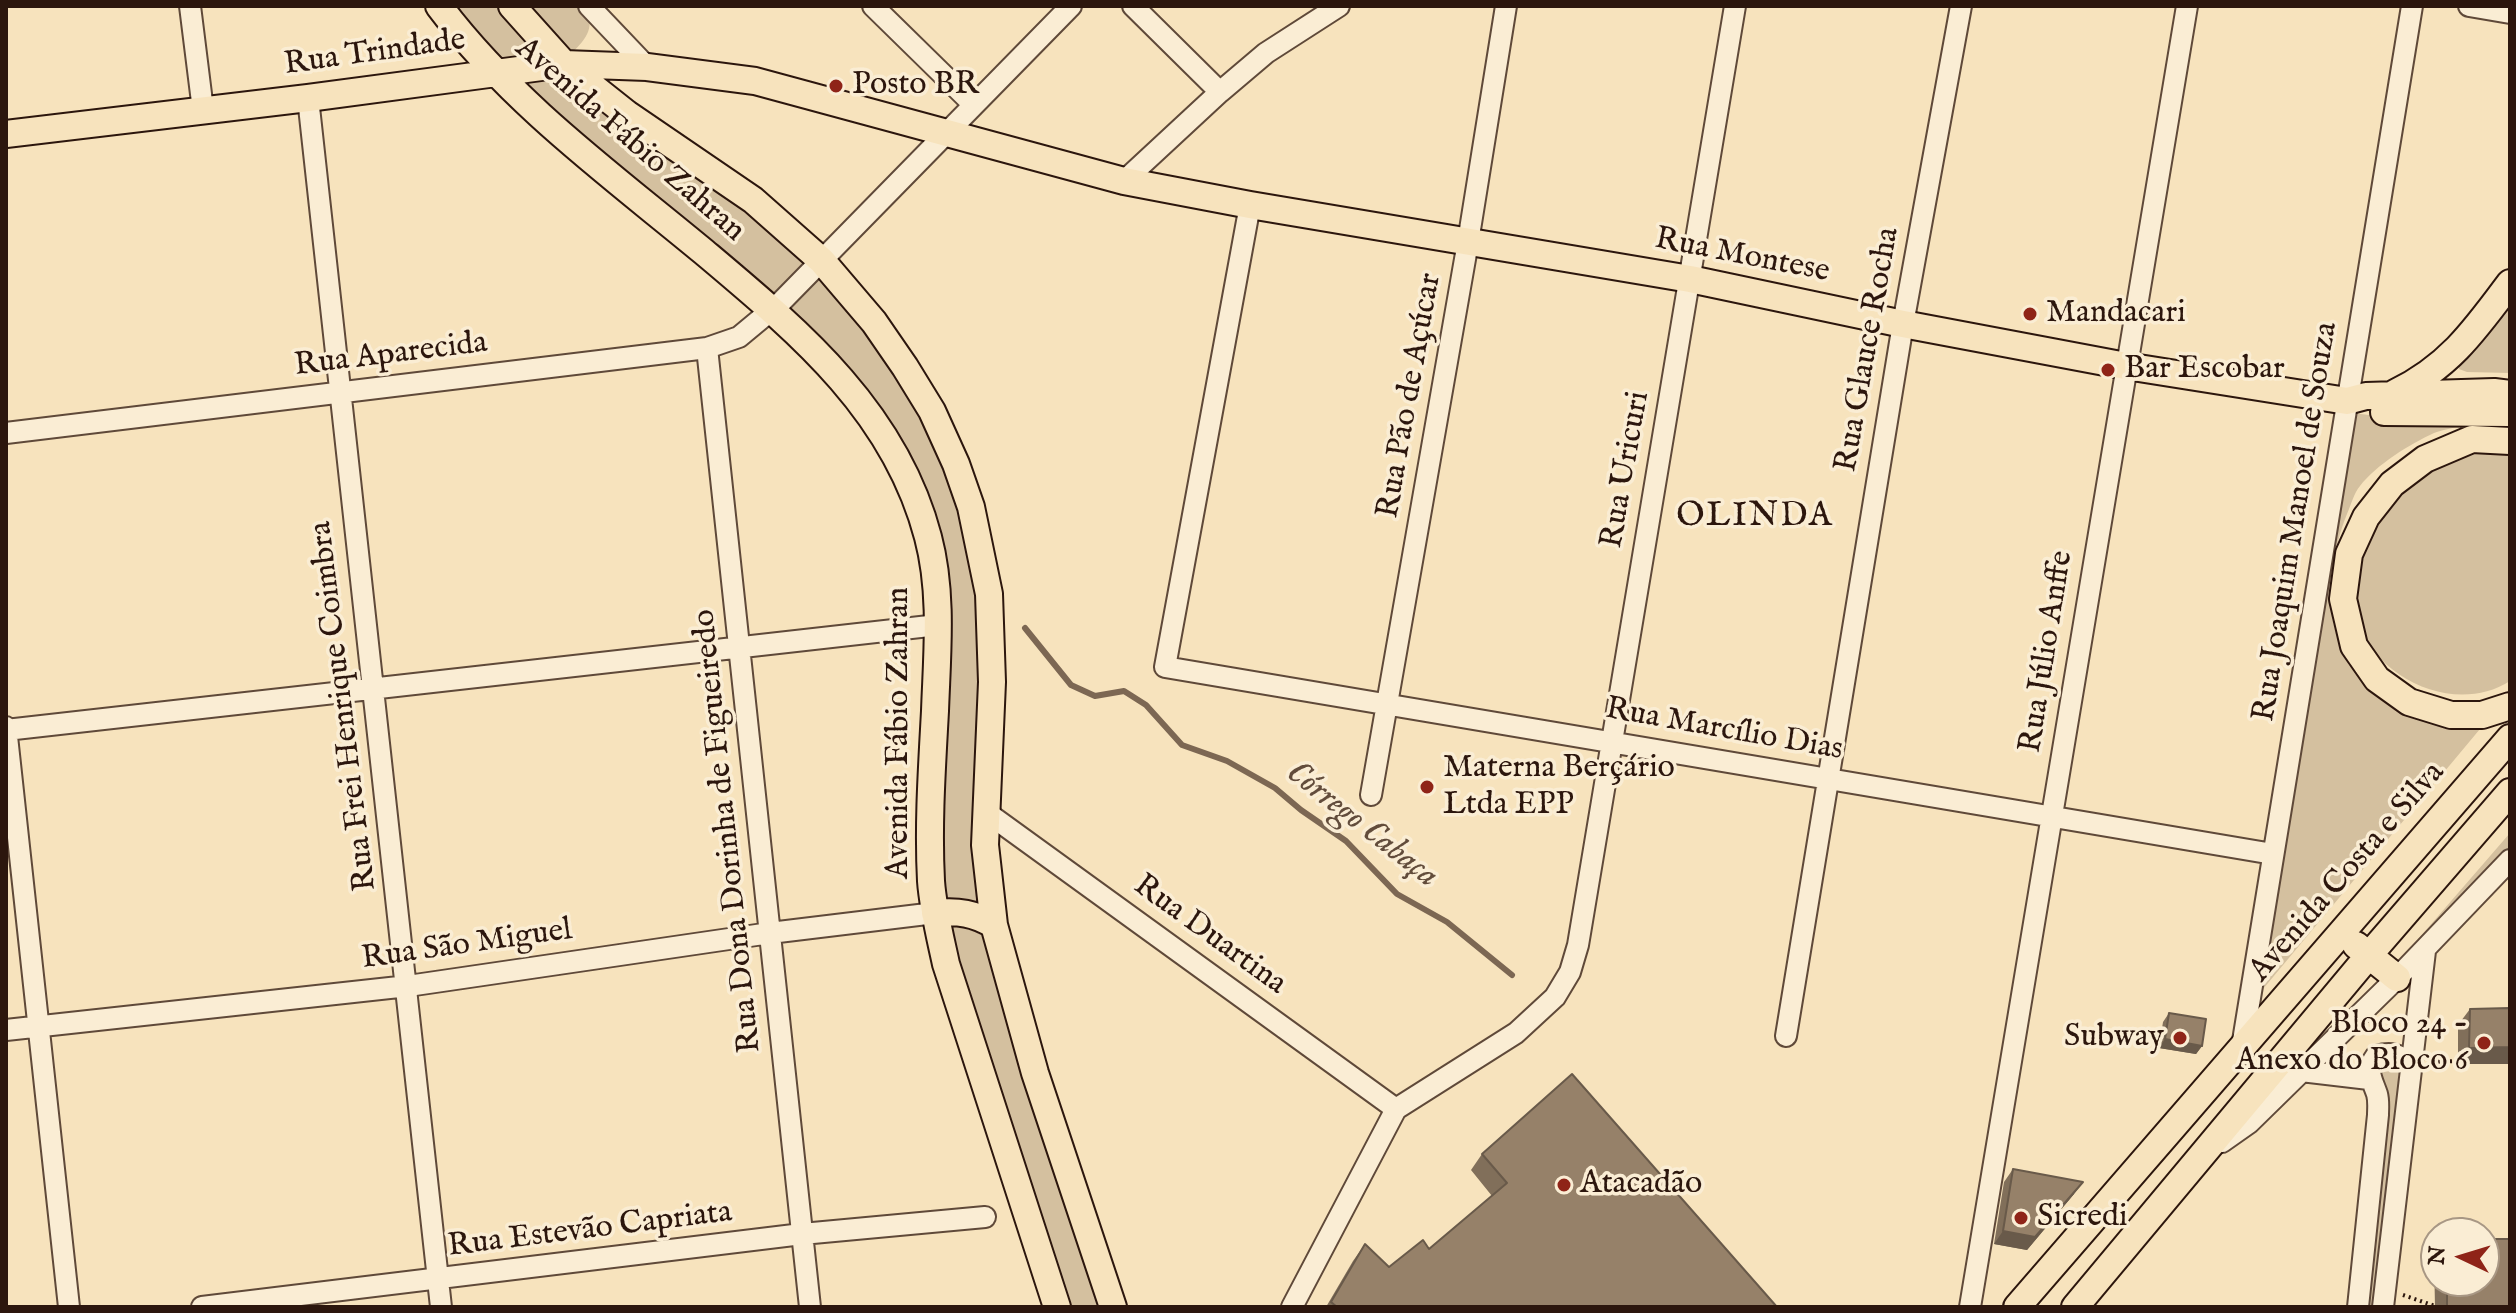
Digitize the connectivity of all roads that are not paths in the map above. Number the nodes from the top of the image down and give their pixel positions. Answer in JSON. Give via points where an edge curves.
{"nodes":[{"id":1,"x":190,"y":6,"type":"edge"},
{"id":2,"x":439,"y":6,"type":"edge"},
{"id":3,"x":512,"y":6,"type":"edge"},
{"id":4,"x":589,"y":6,"type":"edge"},
{"id":5,"x":873,"y":6,"type":"edge"},
{"id":6,"x":1071,"y":6,"type":"edge"},
{"id":7,"x":1133,"y":6,"type":"edge"},
{"id":8,"x":1339,"y":6,"type":"edge"},
{"id":9,"x":1506,"y":6,"type":"edge"},
{"id":10,"x":1735,"y":6,"type":"edge"},
{"id":11,"x":1961,"y":6,"type":"edge"},
{"id":12,"x":2187,"y":6,"type":"edge"},
{"id":13,"x":2412,"y":6,"type":"edge"},
{"id":14,"x":2469,"y":6,"type":"edge"},
{"id":15,"x":2510,"y":13,"type":"edge"},
{"id":16,"x":564,"y":64,"type":"junction"},
{"id":17,"x":647,"y":67,"type":"junction"},
{"id":18,"x":494,"y":72,"type":"junction"},
{"id":19,"x":1220,"y":92,"type":"junction"},
{"id":20,"x":308,"y":98,"type":"junction"},
{"id":21,"x":974,"y":105,"type":"junction"},
{"id":22,"x":203,"y":110,"type":"junction"},
{"id":23,"x":947,"y":133,"type":"junction"},
{"id":24,"x":6,"y":134,"type":"edge"},
{"id":25,"x":1124,"y":181,"type":"junction"},
{"id":26,"x":1250,"y":205,"type":"junction"},
{"id":27,"x":1468,"y":242,"type":"junction"},
{"id":28,"x":822,"y":261,"type":"junction"},
{"id":29,"x":1690,"y":279,"type":"junction"},
{"id":30,"x":2510,"y":283,"type":"edge"},
{"id":31,"x":773,"y":310,"type":"junction"},
{"id":32,"x":1903,"y":324,"type":"junction"},
{"id":33,"x":707,"y":348,"type":"junction"},
{"id":34,"x":2126,"y":366,"type":"junction"},
{"id":35,"x":338,"y":392,"type":"junction"},
{"id":36,"x":2510,"y":394,"type":"edge"},
{"id":37,"x":2389,"y":396,"type":"junction"},
{"id":38,"x":2347,"y":401,"type":"junction"},
{"id":39,"x":2510,"y":413,"type":"edge"},
{"id":40,"x":6,"y":433,"type":"edge"},
{"id":41,"x":2510,"y":441,"type":"edge"},
{"id":42,"x":938,"y":625,"type":"junction"},
{"id":43,"x":739,"y":647,"type":"junction"},
{"id":44,"x":372,"y":690,"type":"junction"},
{"id":45,"x":1388,"y":705,"type":"junction"},
{"id":46,"x":2510,"y":706,"type":"edge"},
{"id":47,"x":6,"y":729,"type":"edge"},
{"id":48,"x":2510,"y":738,"type":"edge"},
{"id":49,"x":1611,"y":742,"type":"junction"},
{"id":50,"x":1830,"y":779,"type":"junction"},
{"id":51,"x":2510,"y":792,"type":"edge"},
{"id":52,"x":1371,"y":795,"type":"dead end"},
{"id":53,"x":986,"y":812,"type":"junction"},
{"id":54,"x":2052,"y":816,"type":"junction"},
{"id":55,"x":2273,"y":854,"type":"junction"},
{"id":56,"x":2510,"y":860,"type":"edge"},
{"id":57,"x":935,"y":913,"type":"junction"},
{"id":58,"x":994,"y":925,"type":"junction"},
{"id":59,"x":770,"y":933,"type":"junction"},
{"id":60,"x":2339,"y":935,"type":"junction"},
{"id":61,"x":2425,"y":951,"type":"junction"},
{"id":62,"x":2370,"y":954,"type":"junction"},
{"id":63,"x":2397,"y":978,"type":"junction"},
{"id":64,"x":408,"y":986,"type":"junction"},
{"id":65,"x":2417,"y":1003,"type":"junction"},
{"id":66,"x":38,"y":1027,"type":"junction"},
{"id":67,"x":6,"y":1030,"type":"edge"},
{"id":68,"x":1786,"y":1036,"type":"dead end"},
{"id":69,"x":2242,"y":1047,"type":"junction"},
{"id":70,"x":2415,"y":1063,"type":"junction"},
{"id":71,"x":2301,"y":1071,"type":"junction"},
{"id":72,"x":2369,"y":1079,"type":"junction"},
{"id":73,"x":1396,"y":1109,"type":"junction"},
{"id":74,"x":2202,"y":1157,"type":"junction"},
{"id":75,"x":985,"y":1217,"type":"dead end"},
{"id":76,"x":802,"y":1234,"type":"junction"},
{"id":77,"x":438,"y":1280,"type":"junction"},
{"id":78,"x":2383,"y":1300,"type":"edge"},
{"id":79,"x":69,"y":1307,"type":"edge"},
{"id":80,"x":202,"y":1307,"type":"edge"},
{"id":81,"x":441,"y":1307,"type":"edge"},
{"id":82,"x":810,"y":1307,"type":"edge"},
{"id":83,"x":1057,"y":1307,"type":"edge"},
{"id":84,"x":1113,"y":1307,"type":"edge"},
{"id":85,"x":1292,"y":1307,"type":"edge"},
{"id":86,"x":1970,"y":1307,"type":"edge"},
{"id":87,"x":2017,"y":1307,"type":"edge"},
{"id":88,"x":2075,"y":1307,"type":"edge"},
{"id":89,"x":2358,"y":1307,"type":"edge"}],
"edges":[{"from":1,"to":22,"type":"street"},
{"from":2,"to":18,"type":"main road","name":"Avenida Fábio Zahran"},
{"from":3,"to":16,"type":"main road","name":"Avenida Fábio Zahran"},
{"from":4,"to":17,"type":"street"},
{"from":5,"to":21,"type":"street"},
{"from":6,"to":21,"type":"street","name":"Rua Aparecida"},
{"from":7,"to":19,"type":"street"},
{"from":8,"to":19,"type":"street","via":[[1266,53]]},
{"from":9,"to":27,"type":"street","name":"Rua Pão de Açúcar"},
{"from":10,"to":29,"type":"street","name":"Rua Uricuri"},
{"from":11,"to":32,"type":"street","name":"Rua Glauce Rocha"},
{"from":12,"to":34,"type":"street","name":"Rua Júlio Anffe"},
{"from":13,"to":38,"type":"street","name":"Rua Joaquim Manoel de Souza"},
{"from":14,"to":15,"type":"street"},
{"from":16,"to":17,"type":"main road","name":"Rua Trindade"},
{"from":16,"to":18,"type":"main road","name":"Rua Trindade"},
{"from":16,"to":28,"type":"main road","name":"Avenida Fábio Zahran","via":[[753,200]]},
{"from":17,"to":23,"type":"main road","name":"Rua Trindade","via":[[755,81]]},
{"from":18,"to":20,"type":"main road","name":"Rua Trindade"},
{"from":18,"to":31,"type":"main road","name":"Avenida Fábio Zahran"},
{"from":19,"to":25,"type":"street"},
{"from":20,"to":22,"type":"main road","name":"Rua Trindade"},
{"from":20,"to":35,"type":"street","name":"Rua Frei Henrique Coimbra"},
{"from":21,"to":23,"type":"street","name":"Rua Aparecida"},
{"from":22,"to":24,"type":"main road","name":"Rua Trindade"},
{"from":23,"to":25,"type":"main road","name":"Rua Trindade"},
{"from":23,"to":28,"type":"street","name":"Rua Aparecida"},
{"from":25,"to":26,"type":"main road","name":"Rua Montese"},
{"from":26,"to":27,"type":"main road","name":"Rua Montese"},
{"from":26,"to":45,"type":"street","name":"Rua Marcílio Dias","via":[[1165,667]]},
{"from":27,"to":29,"type":"main road","name":"Rua Montese"},
{"from":27,"to":45,"type":"street","name":"Rua Pão de Açúcar"},
{"from":28,"to":31,"type":"street","name":"Rua Aparecida"},
{"from":28,"to":53,"type":"main road","name":"Avenida Fábio Zahran","via":[[874,322],[932,411],[971,507],[989,594],[992,682]]},
{"from":29,"to":32,"type":"main road","name":"Rua Montese"},
{"from":29,"to":49,"type":"street","name":"Rua Uricuri"},
{"from":30,"to":37,"type":"main road","via":[[2446,361]]},
{"from":31,"to":33,"type":"street","name":"Rua Aparecida","via":[[739,337]]},
{"from":31,"to":42,"type":"main road","name":"Avenida Fábio Zahran","via":[[861,401],[901,463],[928,535]]},
{"from":32,"to":34,"type":"main road","name":"Rua Montese"},
{"from":32,"to":50,"type":"street","name":"Rua Glauce Rocha"},
{"from":33,"to":35,"type":"street","name":"Rua Aparecida"},
{"from":33,"to":43,"type":"street","name":"Rua Dona Dorinha de Figueiredo"},
{"from":34,"to":38,"type":"main road","name":"Rua Montese"},
{"from":34,"to":54,"type":"street","name":"Rua Júlio Anffe"},
{"from":35,"to":40,"type":"street","name":"Rua Aparecida"},
{"from":35,"to":44,"type":"street","name":"Rua Frei Henrique Coimbra"},
{"from":36,"to":37,"type":"main road","name":"Rua Montese"},
{"from":37,"to":38,"type":"main road","name":"Rua Montese"},
{"from":38,"to":39,"type":"main road","name":"Rua Montese","via":[[2367,412]]},
{"from":38,"to":55,"type":"street","name":"Rua Joaquim Manoel de Souza"},
{"from":41,"to":46,"type":"main road","via":[[2472,439],[2425,459],[2392,484],[2366,517],[2349,554],[2343,599],[2354,646],[2377,679],[2409,702],[2451,715],[2482,715]]},
{"from":42,"to":43,"type":"street"},
{"from":42,"to":57,"type":"main road","name":"Avenida Fábio Zahran","via":[[931,801]]},
{"from":43,"to":44,"type":"street"},
{"from":43,"to":59,"type":"street","name":"Rua Dona Dorinha de Figueiredo"},
{"from":44,"to":47,"type":"street"},
{"from":44,"to":64,"type":"street","name":"Rua Frei Henrique Coimbra"},
{"from":45,"to":49,"type":"street","name":"Rua Marcílio Dias"},
{"from":45,"to":52,"type":"street","name":"Rua Pão de Açúcar"},
{"from":47,"to":66,"type":"street"},
{"from":48,"to":60,"type":"main road","name":"Avenida Costa e Silva"},
{"from":49,"to":50,"type":"street","name":"Rua Marcílio Dias"},
{"from":49,"to":73,"type":"street","name":"Rua Uricuri","via":[[1570,972],[1555,997],[1516,1033]]},
{"from":50,"to":54,"type":"street","name":"Rua Marcílio Dias"},
{"from":50,"to":68,"type":"street","name":"Rua Glauce Rocha"},
{"from":51,"to":62,"type":"main road"},
{"from":53,"to":58,"type":"main road","name":"Avenida Fábio Zahran"},
{"from":53,"to":73,"type":"street","name":"Rua Duartina"},
{"from":54,"to":55,"type":"street","name":"Rua Marcílio Dias"},
{"from":54,"to":86,"type":"street","name":"Rua Júlio Anffe"},
{"from":55,"to":69,"type":"street","name":"Rua Joaquim Manoel de Souza"},
{"from":56,"to":61,"type":"street"},
{"from":57,"to":58,"type":"main road","via":[[965,912]]},
{"from":57,"to":59,"type":"street","name":"Rua São Miguel"},
{"from":57,"to":83,"type":"main road","name":"Avenida Fábio Zahran","via":[[946,964]]},
{"from":58,"to":84,"type":"main road","name":"Avenida Fábio Zahran","via":[[1035,1073]]},
{"from":59,"to":64,"type":"street","name":"Rua São Miguel"},
{"from":59,"to":76,"type":"street","name":"Rua Dona Dorinha de Figueiredo"},
{"from":60,"to":62,"type":"main road"},
{"from":60,"to":69,"type":"main road","name":"Avenida Costa e Silva"},
{"from":61,"to":63,"type":"street"},
{"from":61,"to":65,"type":"street"},
{"from":62,"to":63,"type":"main road"},
{"from":62,"to":74,"type":"main road"},
{"from":63,"to":65,"type":"street"},
{"from":63,"to":71,"type":"street"},
{"from":64,"to":66,"type":"street","name":"Rua São Miguel"},
{"from":64,"to":77,"type":"street","name":"Rua Frei Henrique Coimbra"},
{"from":65,"to":70,"type":"street"},
{"from":66,"to":67,"type":"street","name":"Rua São Miguel"},
{"from":66,"to":79,"type":"street"},
{"from":69,"to":87,"type":"main road","name":"Avenida Costa e Silva"},
{"from":70,"to":72,"type":"street","via":[[2388,1053],[2376,1056]]},
{"from":70,"to":78,"type":"street"},
{"from":71,"to":72,"type":"street"},
{"from":71,"to":74,"type":"street","via":[[2249,1123]]},
{"from":72,"to":89,"type":"street","via":[[2378,1097],[2378,1115]]},
{"from":73,"to":85,"type":"street"},
{"from":74,"to":88,"type":"main road"},
{"from":75,"to":76,"type":"street","name":"Rua Estevão Capriata"},
{"from":76,"to":77,"type":"street","name":"Rua Estevão Capriata"},
{"from":76,"to":82,"type":"street","name":"Rua Dona Dorinha de Figueiredo"},
{"from":77,"to":80,"type":"street","name":"Rua Estevão Capriata"},
{"from":77,"to":81,"type":"street","name":"Rua Frei Henrique Coimbra"}]}
